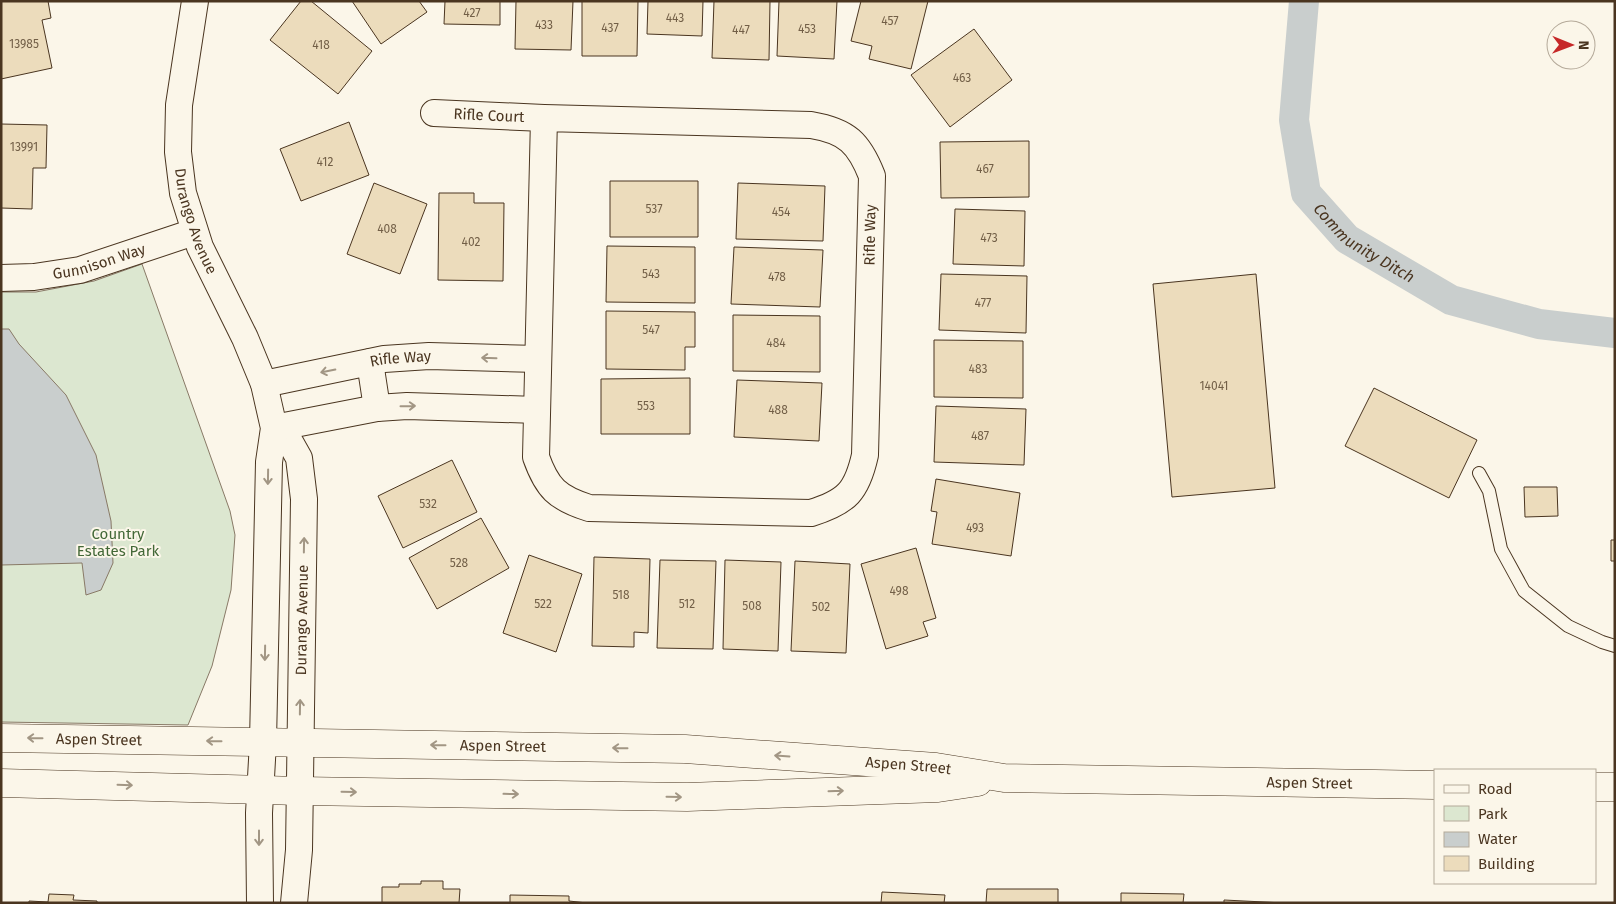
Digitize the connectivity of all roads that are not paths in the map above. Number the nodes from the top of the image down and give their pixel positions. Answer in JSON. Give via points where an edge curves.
{"nodes":[{"id":1,"x":195,"y":1,"type":"edge"},
{"id":2,"x":434,"y":113,"type":"dead end"},
{"id":3,"x":544,"y":118,"type":"junction"},
{"id":4,"x":194,"y":232,"type":"junction"},
{"id":5,"x":1,"y":278,"type":"edge"},
{"id":6,"x":538,"y":360,"type":"junction"},
{"id":7,"x":370,"y":362,"type":"junction"},
{"id":8,"x":264,"y":384,"type":"junction"},
{"id":9,"x":377,"y":408,"type":"junction"},
{"id":10,"x":537,"y":410,"type":"junction"},
{"id":11,"x":274,"y":428,"type":"junction"},
{"id":12,"x":1479,"y":473,"type":"dead end"},
{"id":13,"x":1615,"y":646,"type":"edge"},
{"id":14,"x":1,"y":738,"type":"edge"},
{"id":15,"x":263,"y":742,"type":"junction"},
{"id":16,"x":300,"y":743,"type":"junction"},
{"id":17,"x":1004,"y":778,"type":"junction"},
{"id":18,"x":1,"y":782,"type":"edge"},
{"id":19,"x":1434,"y":785,"type":"edge"},
{"id":20,"x":1596,"y":787,"type":"edge"},
{"id":21,"x":1615,"y":787,"type":"edge"},
{"id":22,"x":260,"y":789,"type":"junction"},
{"id":23,"x":300,"y":791,"type":"junction"},
{"id":24,"x":260,"y":903,"type":"edge"},
{"id":25,"x":294,"y":903,"type":"edge"}],
"edges":[{"from":1,"to":4,"type":"street","name":"Durango Avenue","via":[[179,105],[178,152],[183,193]]},
{"from":2,"to":3,"type":"street","name":"Rifle Court"},
{"from":3,"to":6,"type":"street","name":"Rifle Way"},
{"from":3,"to":10,"type":"street","name":"Rifle Way","via":[[812,125],[830,128],[850,139],[863,155],[872,176],[865,455],[861,476],[849,493],[833,506],[811,513],[589,508],[570,502],[554,490],[543,475],[536,457]]},
{"from":4,"to":5,"type":"street","name":"Gunnison Way","via":[[80,270]]},
{"from":4,"to":8,"type":"street","name":"Durango Avenue"},
{"from":6,"to":7,"type":"street","name":"Rifle Way","one_way":true,"via":[[429,356]]},
{"from":6,"to":10,"type":"street","name":"Rifle Way"},
{"from":7,"to":8,"type":"street","name":"Rifle Way","one_way":true},
{"from":7,"to":9,"type":"street"},
{"from":8,"to":11,"type":"street","name":"Durango Avenue"},
{"from":9,"to":10,"type":"street","one_way":true},
{"from":9,"to":11,"type":"street"},
{"from":11,"to":15,"type":"street","name":"Durango Avenue","one_way":true,"via":[[269,462]]},
{"from":16,"to":11,"type":"street","name":"Durango Avenue","one_way":true,"via":[[304,499],[299,458],[290,442]]},
{"from":12,"to":13,"type":"lane","via":[[1489,492],[1501,549],[1524,590],[1568,626]]},
{"from":15,"to":14,"type":"street","name":"Aspen Street","one_way":true},
{"from":15,"to":16,"type":"street","name":"Aspen Street"},
{"from":15,"to":22,"type":"street","name":"Durango Avenue"},
{"from":17,"to":16,"type":"street","name":"Aspen Street","one_way":true,"via":[[936,767],[685,749]]},
{"from":16,"to":23,"type":"street","name":"Durango Avenue"},
{"from":17,"to":19,"type":"street","name":"Aspen Street"},
{"from":23,"to":17,"type":"street","name":"Aspen Street","one_way":true,"via":[[687,797],[938,788]]},
{"from":18,"to":22,"type":"street","name":"Aspen Street","one_way":true},
{"from":20,"to":21,"type":"street"},
{"from":22,"to":23,"type":"street","name":"Aspen Street"},
{"from":22,"to":24,"type":"street","name":"Durango Avenue","one_way":true},
{"from":23,"to":25,"type":"street","name":"Durango Avenue"}]}
